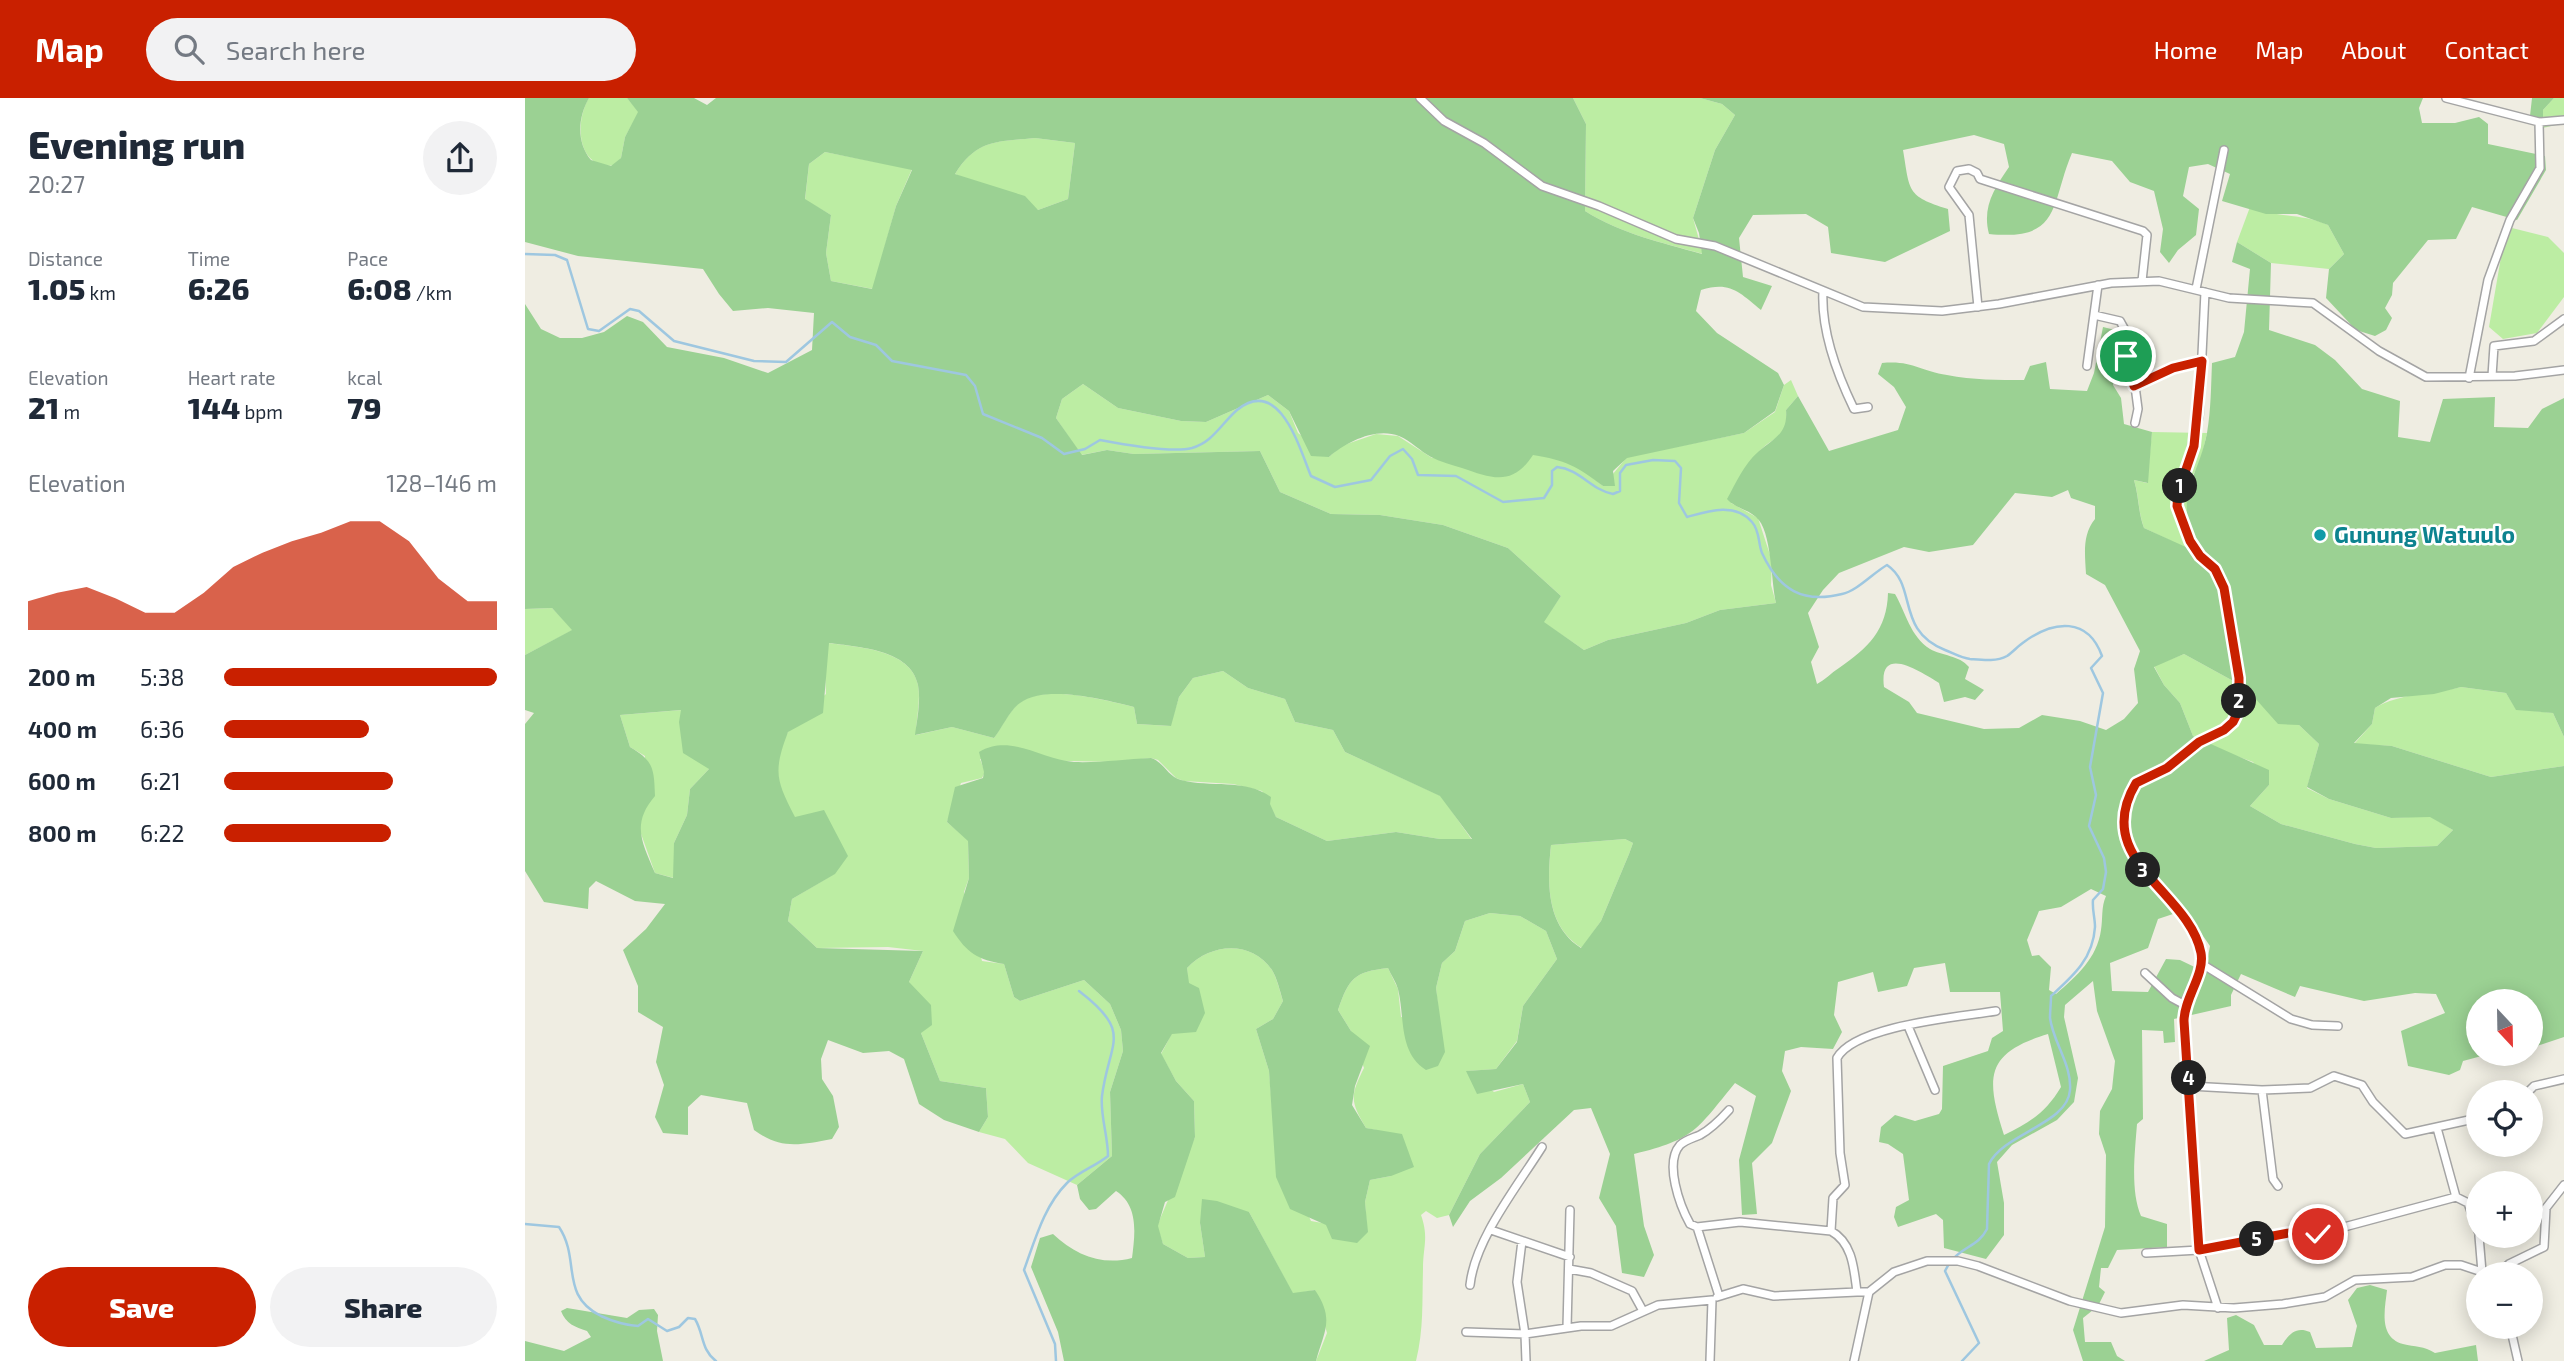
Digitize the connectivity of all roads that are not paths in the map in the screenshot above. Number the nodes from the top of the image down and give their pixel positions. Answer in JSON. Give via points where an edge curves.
{"nodes":[{"id":1,"x":1420,"y":98,"type":"edge"},
{"id":2,"x":2446,"y":98,"type":"edge"},
{"id":3,"x":2564,"y":120,"type":"edge"},
{"id":4,"x":2539,"y":122,"type":"junction"},
{"id":5,"x":2224,"y":150,"type":"dead end"},
{"id":6,"x":2142,"y":281,"type":"junction"},
{"id":7,"x":2098,"y":285,"type":"junction"},
{"id":8,"x":2201,"y":290,"type":"junction"},
{"id":9,"x":1823,"y":291,"type":"junction"},
{"id":10,"x":1978,"y":307,"type":"junction"},
{"id":11,"x":2094,"y":315,"type":"junction"},
{"id":12,"x":2564,"y":320,"type":"edge"},
{"id":13,"x":2202,"y":361,"type":"junction"},
{"id":14,"x":2087,"y":366,"type":"dead end"},
{"id":15,"x":2564,"y":370,"type":"edge"},
{"id":16,"x":2492,"y":376,"type":"junction"},
{"id":17,"x":2469,"y":378,"type":"junction"},
{"id":18,"x":2134,"y":386,"type":"junction"},
{"id":19,"x":1868,"y":407,"type":"dead end"},
{"id":20,"x":2136,"y":422,"type":"dead end"},
{"id":21,"x":2202,"y":964,"type":"junction"},
{"id":22,"x":2145,"y":973,"type":"dead end"},
{"id":23,"x":2185,"y":1005,"type":"junction"},
{"id":24,"x":1996,"y":1011,"type":"dead end"},
{"id":25,"x":1907,"y":1026,"type":"junction"},
{"id":26,"x":2337,"y":1026,"type":"dead end"},
{"id":27,"x":2564,"y":1079,"type":"edge"},
{"id":28,"x":2543,"y":1084,"type":"edge"},
{"id":29,"x":2190,"y":1086,"type":"junction"},
{"id":30,"x":1935,"y":1090,"type":"dead end"},
{"id":31,"x":2262,"y":1090,"type":"junction"},
{"id":32,"x":1729,"y":1111,"type":"dead end"},
{"id":33,"x":2466,"y":1121,"type":"edge"},
{"id":34,"x":2437,"y":1128,"type":"junction"},
{"id":35,"x":1542,"y":1147,"type":"dead end"},
{"id":36,"x":2564,"y":1185,"type":"edge"},
{"id":37,"x":2279,"y":1186,"type":"dead end"},
{"id":38,"x":2456,"y":1197,"type":"junction"},
{"id":39,"x":2466,"y":1202,"type":"edge"},
{"id":40,"x":1570,"y":1210,"type":"dead end"},
{"id":41,"x":1697,"y":1227,"type":"junction"},
{"id":42,"x":1491,"y":1230,"type":"junction"},
{"id":43,"x":1831,"y":1231,"type":"junction"},
{"id":44,"x":1522,"y":1241,"type":"junction"},
{"id":45,"x":2199,"y":1250,"type":"junction"},
{"id":46,"x":2145,"y":1253,"type":"dead end"},
{"id":47,"x":1570,"y":1257,"type":"junction"},
{"id":48,"x":2513,"y":1262,"type":"edge"},
{"id":49,"x":2466,"y":1267,"type":"edge"},
{"id":50,"x":1569,"y":1269,"type":"junction"},
{"id":51,"x":1470,"y":1285,"type":"dead end"},
{"id":52,"x":1857,"y":1292,"type":"junction"},
{"id":53,"x":1869,"y":1292,"type":"junction"},
{"id":54,"x":1716,"y":1298,"type":"junction"},
{"id":55,"x":2218,"y":1308,"type":"junction"},
{"id":56,"x":1643,"y":1311,"type":"junction"},
{"id":57,"x":1567,"y":1328,"type":"junction"},
{"id":58,"x":1466,"y":1332,"type":"dead end"},
{"id":59,"x":1525,"y":1334,"type":"junction"},
{"id":60,"x":2513,"y":1339,"type":"edge"},
{"id":61,"x":1526,"y":1361,"type":"edge"},
{"id":62,"x":1710,"y":1361,"type":"edge"},
{"id":63,"x":1854,"y":1361,"type":"edge"},
{"id":64,"x":2518,"y":1361,"type":"edge"}],
"edges":[{"from":1,"to":9,"type":"street","via":[[1444,121],[1484,143],[1542,186],[1676,239],[1716,246]]},
{"from":2,"to":4,"type":"street"},
{"from":3,"to":4,"type":"street"},
{"from":4,"to":17,"type":"street","via":[[2540,168],[2510,220],[2488,280]]},
{"from":5,"to":8,"type":"street"},
{"from":6,"to":7,"type":"street"},
{"from":6,"to":8,"type":"street"},
{"from":6,"to":10,"type":"street","via":[[2147,235],[2143,231],[1980,179],[1969,169],[1957,171],[1949,187],[1969,215]]},
{"from":7,"to":10,"type":"street"},
{"from":7,"to":11,"type":"street"},
{"from":8,"to":13,"type":"street"},
{"from":8,"to":17,"type":"street","via":[[2235,299],[2313,303],[2420,375]]},
{"from":9,"to":10,"type":"street","via":[[1882,310]]},
{"from":9,"to":19,"type":"street","via":[[1826,324],[1841,378],[1854,409]]},
{"from":11,"to":14,"type":"street"},
{"from":11,"to":18,"type":"street","via":[[2120,321]]},
{"from":12,"to":16,"type":"street","via":[[2534,341],[2494,346]]},
{"from":13,"to":18,"type":"street"},
{"from":13,"to":21,"type":"street","via":[[2194,446],[2177,506],[2190,541],[2215,569],[2224,588],[2239,678],[2239,710],[2224,730],[2136,783],[2123,823],[2137,861],[2198,943]]},
{"from":15,"to":16,"type":"street"},
{"from":16,"to":17,"type":"street"},
{"from":18,"to":20,"type":"street"},
{"from":21,"to":23,"type":"street"},
{"from":21,"to":26,"type":"street","via":[[2291,1018]]},
{"from":22,"to":23,"type":"street"},
{"from":23,"to":29,"type":"street"},
{"from":24,"to":25,"type":"street"},
{"from":25,"to":30,"type":"street"},
{"from":25,"to":43,"type":"street","via":[[1850,1043],[1837,1058],[1845,1185],[1833,1198]]},
{"from":27,"to":28,"type":"street"},
{"from":29,"to":31,"type":"street"},
{"from":29,"to":45,"type":"street"},
{"from":31,"to":34,"type":"street","via":[[2310,1088],[2334,1076],[2362,1085],[2405,1134]]},
{"from":31,"to":37,"type":"street","via":[[2273,1179]]},
{"from":32,"to":41,"type":"street","via":[[1708,1130],[1682,1143],[1675,1154],[1682,1204],[1690,1224]]},
{"from":33,"to":34,"type":"street"},
{"from":34,"to":38,"type":"street"},
{"from":35,"to":42,"type":"street"},
{"from":36,"to":48,"type":"street","via":[[2546,1208],[2544,1247]]},
{"from":38,"to":39,"type":"street"},
{"from":38,"to":45,"type":"street","via":[[2318,1234],[2294,1232]]},
{"from":40,"to":47,"type":"street"},
{"from":41,"to":43,"type":"street","via":[[1740,1222]]},
{"from":41,"to":54,"type":"street"},
{"from":42,"to":44,"type":"street"},
{"from":42,"to":51,"type":"street","via":[[1472,1266]]},
{"from":43,"to":52,"type":"street","via":[[1840,1236],[1850,1253]]},
{"from":44,"to":47,"type":"street"},
{"from":44,"to":59,"type":"street","via":[[1517,1283]]},
{"from":45,"to":46,"type":"street"},
{"from":45,"to":55,"type":"street"},
{"from":47,"to":50,"type":"street"},
{"from":49,"to":55,"type":"street","via":[[2445,1265],[2411,1277],[2355,1280],[2316,1299]]},
{"from":50,"to":56,"type":"street","via":[[1591,1273],[1632,1292]]},
{"from":50,"to":57,"type":"street"},
{"from":52,"to":53,"type":"street"},
{"from":52,"to":54,"type":"street","via":[[1774,1296],[1743,1289]]},
{"from":53,"to":55,"type":"street","via":[[1894,1272],[1941,1260],[1982,1267],[2070,1301],[2110,1311],[2183,1305]]},
{"from":53,"to":63,"type":"street"},
{"from":54,"to":56,"type":"street","via":[[1671,1302]]},
{"from":54,"to":62,"type":"street"},
{"from":56,"to":57,"type":"street","via":[[1611,1326]]},
{"from":57,"to":59,"type":"street"},
{"from":58,"to":59,"type":"street"},
{"from":59,"to":61,"type":"street"},
{"from":60,"to":64,"type":"street"}]}
